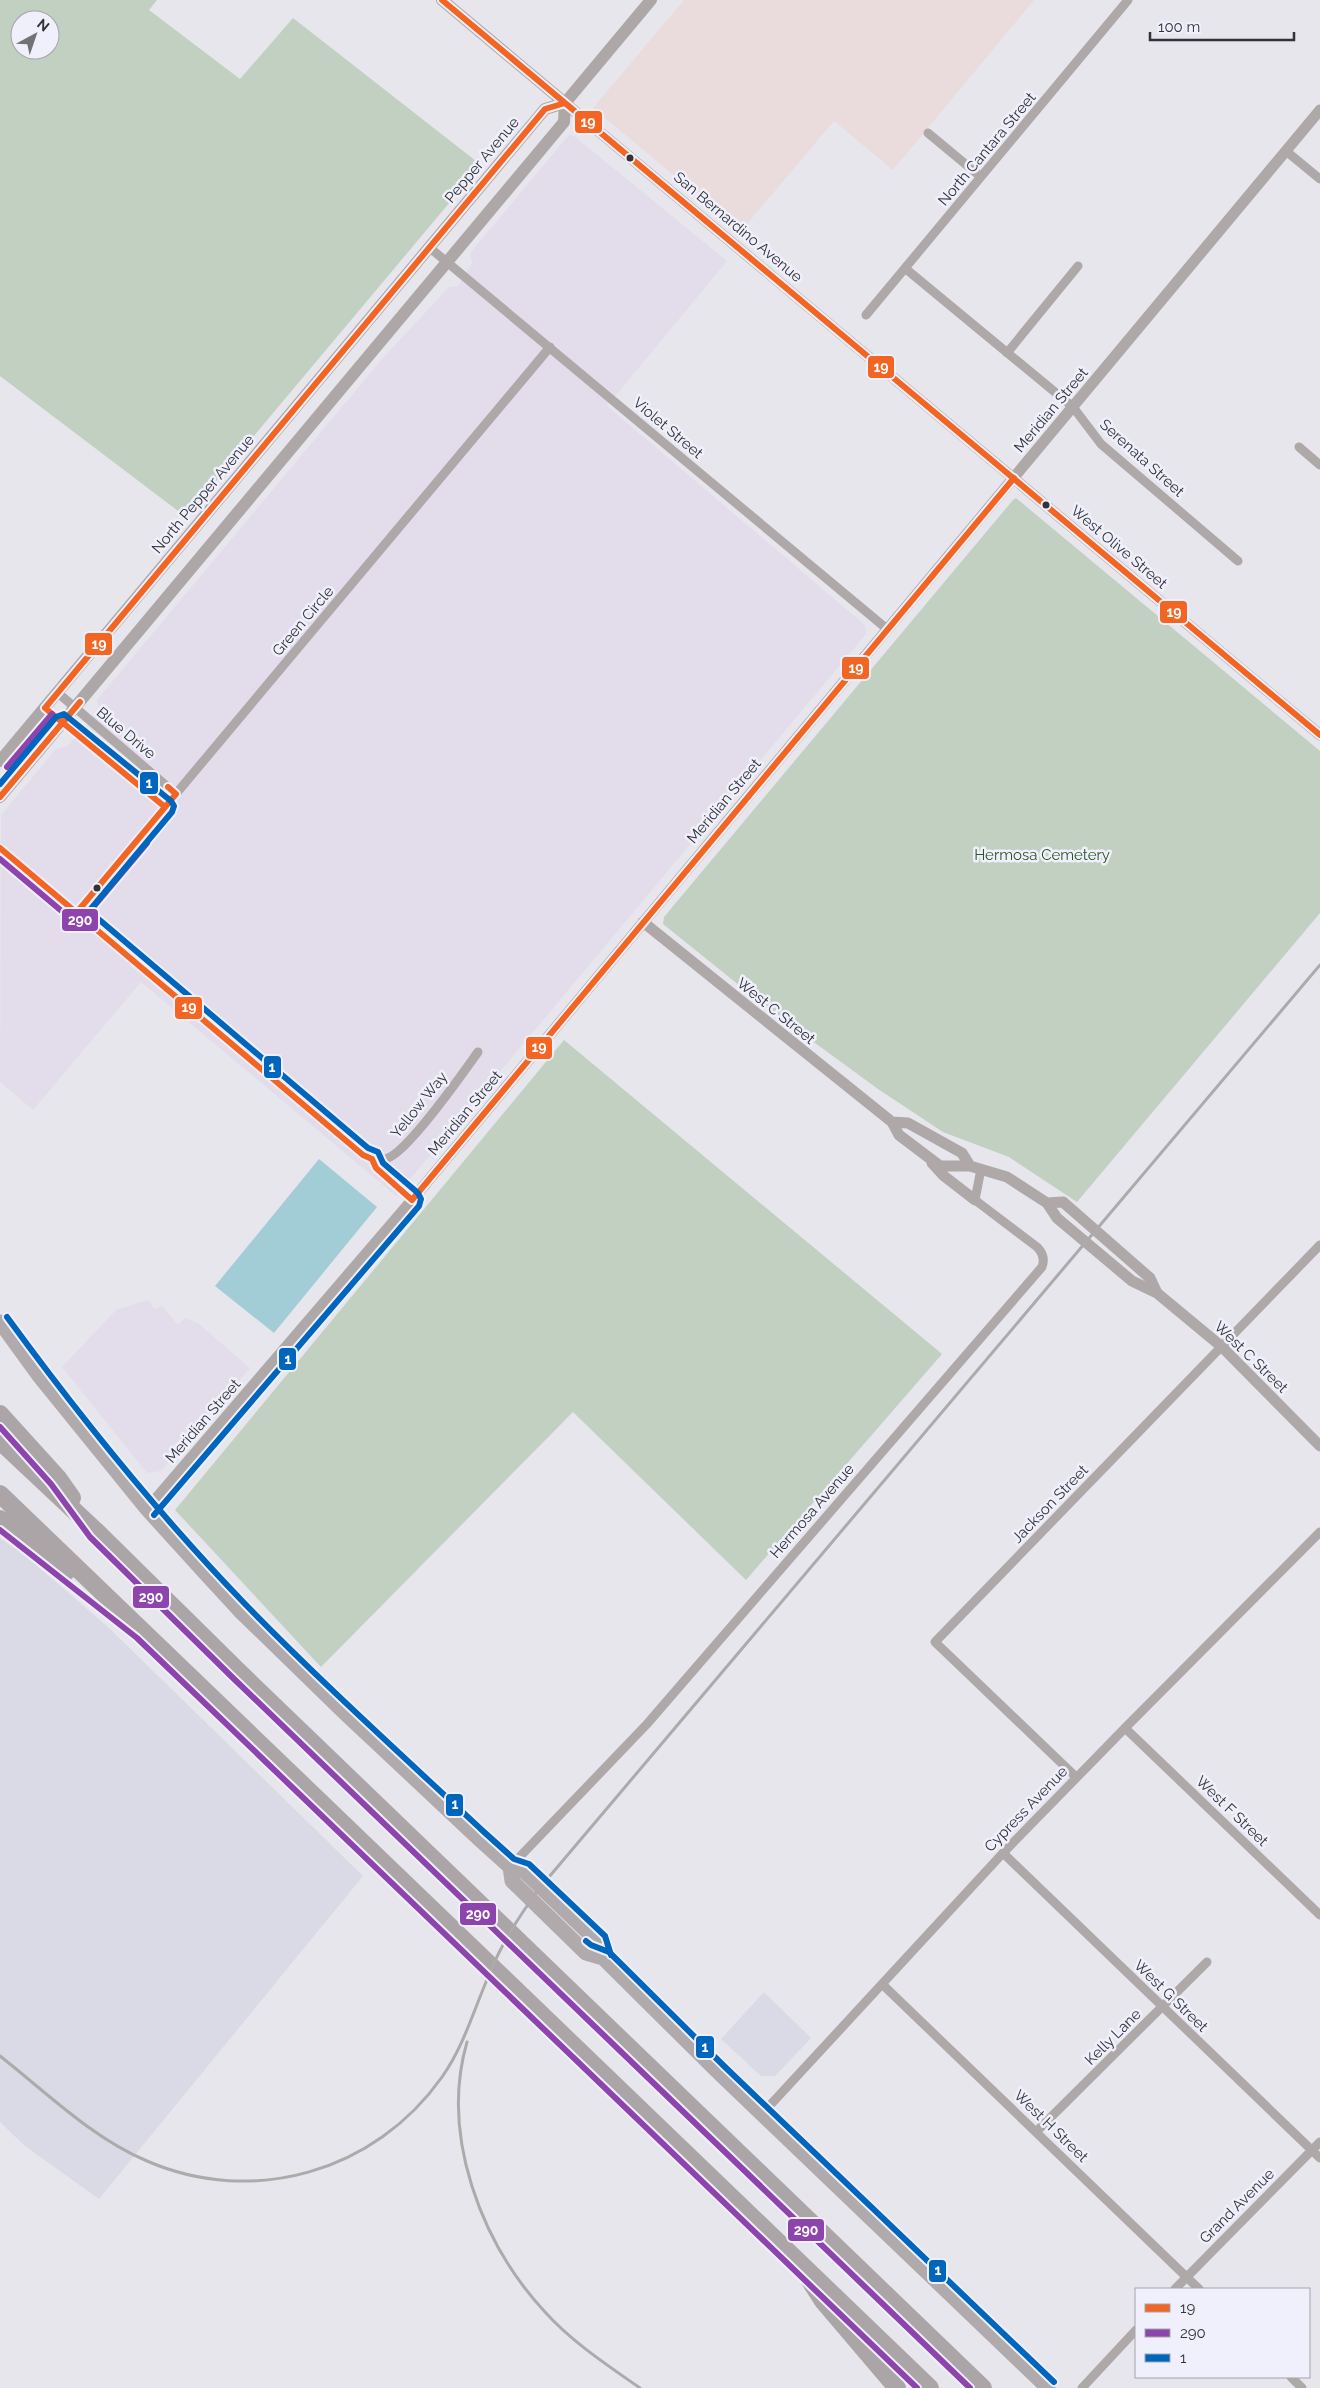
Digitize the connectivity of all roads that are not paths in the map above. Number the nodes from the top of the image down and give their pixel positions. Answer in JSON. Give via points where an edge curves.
{"nodes":[{"id":1,"x":442,"y":0,"type":"edge"},
{"id":2,"x":651,"y":0,"type":"edge"},
{"id":3,"x":1128,"y":0,"type":"edge"},
{"id":4,"x":565,"y":103,"type":"junction"},
{"id":5,"x":1320,"y":110,"type":"edge"},
{"id":6,"x":928,"y":133,"type":"dead end"},
{"id":7,"x":1286,"y":151,"type":"junction"},
{"id":8,"x":981,"y":178,"type":"junction"},
{"id":9,"x":1320,"y":180,"type":"edge"},
{"id":10,"x":430,"y":248,"type":"junction"},
{"id":11,"x":448,"y":262,"type":"junction"},
{"id":12,"x":1078,"y":266,"type":"dead end"},
{"id":13,"x":906,"y":269,"type":"junction"},
{"id":14,"x":866,"y":315,"type":"dead end"},
{"id":15,"x":550,"y":347,"type":"junction"},
{"id":16,"x":1007,"y":353,"type":"junction"},
{"id":17,"x":1073,"y":407,"type":"junction"},
{"id":18,"x":1299,"y":447,"type":"dead end"},
{"id":19,"x":1320,"y":465,"type":"edge"},
{"id":20,"x":1014,"y":478,"type":"junction"},
{"id":21,"x":1238,"y":561,"type":"dead end"},
{"id":22,"x":887,"y":629,"type":"junction"},
{"id":23,"x":58,"y":693,"type":"junction"},
{"id":24,"x":45,"y":708,"type":"junction"},
{"id":25,"x":75,"y":708,"type":"junction"},
{"id":26,"x":62,"y":723,"type":"junction"},
{"id":27,"x":1320,"y":735,"type":"edge"},
{"id":28,"x":20,"y":737,"type":"junction"},
{"id":29,"x":0,"y":761,"type":"edge"},
{"id":30,"x":10,"y":785,"type":"junction"},
{"id":31,"x":176,"y":794,"type":"junction"},
{"id":32,"x":0,"y":797,"type":"edge"},
{"id":33,"x":165,"y":807,"type":"junction"},
{"id":34,"x":0,"y":848,"type":"edge"},
{"id":35,"x":78,"y":912,"type":"junction"},
{"id":36,"x":643,"y":922,"type":"junction"},
{"id":37,"x":478,"y":1052,"type":"dead end"},
{"id":38,"x":892,"y":1122,"type":"junction"},
{"id":39,"x":927,"y":1158,"type":"junction"},
{"id":40,"x":372,"y":1159,"type":"junction"},
{"id":41,"x":975,"y":1167,"type":"junction"},
{"id":42,"x":412,"y":1200,"type":"junction"},
{"id":43,"x":975,"y":1200,"type":"junction"},
{"id":44,"x":1047,"y":1203,"type":"junction"},
{"id":45,"x":1320,"y":1245,"type":"edge"},
{"id":46,"x":1157,"y":1293,"type":"junction"},
{"id":47,"x":0,"y":1322,"type":"edge"},
{"id":48,"x":1222,"y":1347,"type":"junction"},
{"id":49,"x":0,"y":1414,"type":"edge"},
{"id":50,"x":0,"y":1441,"type":"edge"},
{"id":51,"x":1320,"y":1446,"type":"edge"},
{"id":52,"x":0,"y":1494,"type":"edge"},
{"id":53,"x":147,"y":1509,"type":"junction"},
{"id":54,"x":0,"y":1519,"type":"edge"},
{"id":55,"x":96,"y":1530,"type":"junction"},
{"id":56,"x":1320,"y":1532,"type":"edge"},
{"id":57,"x":143,"y":1631,"type":"junction"},
{"id":58,"x":1124,"y":1728,"type":"junction"},
{"id":59,"x":1076,"y":1777,"type":"junction"},
{"id":60,"x":1003,"y":1853,"type":"junction"},
{"id":61,"x":510,"y":1867,"type":"junction"},
{"id":62,"x":1320,"y":1915,"type":"edge"},
{"id":63,"x":1207,"y":1962,"type":"dead end"},
{"id":64,"x":882,"y":1984,"type":"junction"},
{"id":65,"x":1163,"y":2008,"type":"junction"},
{"id":66,"x":762,"y":2114,"type":"junction"},
{"id":67,"x":1037,"y":2131,"type":"junction"},
{"id":68,"x":1320,"y":2142,"type":"edge"},
{"id":69,"x":1312,"y":2150,"type":"junction"},
{"id":70,"x":1320,"y":2158,"type":"edge"},
{"id":71,"x":798,"y":2260,"type":"junction"},
{"id":72,"x":1186,"y":2277,"type":"junction"},
{"id":73,"x":1176,"y":2288,"type":"edge"},
{"id":74,"x":1198,"y":2288,"type":"edge"},
{"id":75,"x":1135,"y":2331,"type":"edge"},
{"id":76,"x":1291,"y":2378,"type":"edge"},
{"id":77,"x":896,"y":2388,"type":"edge"},
{"id":78,"x":930,"y":2388,"type":"edge"},
{"id":79,"x":983,"y":2388,"type":"edge"},
{"id":80,"x":1048,"y":2388,"type":"edge"},
{"id":81,"x":1082,"y":2388,"type":"edge"},
{"id":82,"x":1302,"y":2388,"type":"edge"}],
"edges":[{"from":1,"to":4,"type":"main road","name":"San Bernardino Avenue"},
{"from":2,"to":4,"type":"main road","name":"Pepper Avenue"},
{"from":3,"to":8,"type":"street","name":"North Cantara Street"},
{"from":4,"to":10,"type":"main road","name":"Pepper Avenue","via":[[545,109]]},
{"from":4,"to":11,"type":"main road","name":"Pepper Avenue","via":[[564,122]]},
{"from":4,"to":20,"type":"street","name":"San Bernardino Avenue"},
{"from":5,"to":7,"type":"street","name":"Meridian Street"},
{"from":6,"to":8,"type":"street"},
{"from":7,"to":9,"type":"street"},
{"from":7,"to":17,"type":"street","name":"Meridian Street"},
{"from":8,"to":13,"type":"street","name":"North Cantara Street"},
{"from":10,"to":11,"type":"street","name":"Violet Street"},
{"from":10,"to":23,"type":"main road","name":"North Pepper Avenue"},
{"from":11,"to":15,"type":"street","name":"Violet Street"},
{"from":11,"to":25,"type":"main road"},
{"from":12,"to":16,"type":"street"},
{"from":13,"to":14,"type":"street","name":"North Cantara Street"},
{"from":13,"to":16,"type":"street","name":"Serenata Street"},
{"from":15,"to":22,"type":"street","name":"Violet Street"},
{"from":15,"to":31,"type":"street","name":"Green Circle"},
{"from":16,"to":17,"type":"street","name":"Serenata Street"},
{"from":17,"to":20,"type":"street","name":"Meridian Street"},
{"from":17,"to":21,"type":"street","name":"Serenata Street","via":[[1101,444]]},
{"from":18,"to":19,"type":"street"},
{"from":20,"to":22,"type":"street","name":"Meridian Street"},
{"from":20,"to":27,"type":"street","name":"West Olive Street"},
{"from":22,"to":36,"type":"street","name":"Meridian Street"},
{"from":23,"to":24,"type":"main road","name":"North Pepper Avenue"},
{"from":23,"to":25,"type":"street","name":"Blue Drive"},
{"from":24,"to":26,"type":"street"},
{"from":24,"to":28,"type":"main road","name":"North Pepper Avenue"},
{"from":25,"to":26,"type":"main road"},
{"from":25,"to":31,"type":"street","name":"Blue Drive"},
{"from":26,"to":30,"type":"main road"},
{"from":26,"to":33,"type":"street"},
{"from":28,"to":29,"type":"main road","name":"North Pepper Avenue"},
{"from":28,"to":30,"type":"main road","via":[[24,742],[10,770]]},
{"from":30,"to":32,"type":"main road"},
{"from":31,"to":33,"type":"street","name":"Green Circle"},
{"from":33,"to":35,"type":"street","name":"Green Circle"},
{"from":34,"to":35,"type":"street"},
{"from":35,"to":40,"type":"street","via":[[363,1155]]},
{"from":36,"to":38,"type":"street","name":"West C Street"},
{"from":36,"to":42,"type":"street","name":"Meridian Street"},
{"from":37,"to":40,"type":"street","name":"Yellow Way","via":[[401,1150],[390,1158]]},
{"from":38,"to":39,"type":"street","name":"West C Street","via":[[899,1135]]},
{"from":38,"to":41,"type":"street","name":"West C Street","via":[[908,1123],[962,1153]]},
{"from":39,"to":41,"type":"street","name":"West C Street","via":[[940,1166]]},
{"from":39,"to":43,"type":"street"},
{"from":40,"to":42,"type":"street","via":[[376,1168]]},
{"from":41,"to":43,"type":"street"},
{"from":41,"to":44,"type":"street","name":"West C Street","via":[[1007,1177]]},
{"from":42,"to":53,"type":"street","name":"Meridian Street"},
{"from":43,"to":61,"type":"street","name":"Hermosa Avenue","via":[[1038,1247],[1044,1261],[1042,1267],[647,1724]]},
{"from":44,"to":46,"type":"street","name":"West C Street","via":[[1057,1218],[1132,1281]]},
{"from":44,"to":46,"type":"street","name":"West C Street","via":[[1062,1202],[1150,1278]]},
{"from":45,"to":48,"type":"street","name":"Jackson Street"},
{"from":46,"to":48,"type":"street","name":"West C Street"},
{"from":47,"to":53,"type":"main road","via":[[40,1377]]},
{"from":48,"to":51,"type":"street","name":"West C Street"},
{"from":48,"to":59,"type":"street","name":"Jackson Street","via":[[935,1642]]},
{"from":49,"to":55,"type":"highway","via":[[58,1478]]},
{"from":50,"to":55,"type":"highway"},
{"from":52,"to":57,"type":"highway"},
{"from":53,"to":61,"type":"main road","via":[[252,1623]]},
{"from":54,"to":57,"type":"highway"},
{"from":55,"to":79,"type":"highway"},
{"from":56,"to":58,"type":"street","name":"Cypress Avenue"},
{"from":57,"to":71,"type":"highway"},
{"from":58,"to":59,"type":"street","name":"Cypress Avenue"},
{"from":58,"to":62,"type":"street","name":"West F Street"},
{"from":59,"to":60,"type":"street","name":"Cypress Avenue"},
{"from":60,"to":64,"type":"street","name":"Cypress Avenue"},
{"from":60,"to":65,"type":"street","name":"West G Street"},
{"from":61,"to":66,"type":"main road","via":[[512,1882],[586,1953],[603,1958]]},
{"from":63,"to":65,"type":"street","name":"Kelly Lane"},
{"from":64,"to":66,"type":"street","name":"Cypress Avenue"},
{"from":64,"to":67,"type":"street","name":"West H Street"},
{"from":65,"to":67,"type":"street","name":"Kelly Lane"},
{"from":65,"to":69,"type":"street","name":"West G Street"},
{"from":66,"to":80,"type":"main road"},
{"from":67,"to":72,"type":"street","name":"West H Street"},
{"from":68,"to":69,"type":"street","name":"Grand Avenue"},
{"from":69,"to":70,"type":"street","name":"West G Street"},
{"from":69,"to":72,"type":"street","name":"Grand Avenue"},
{"from":71,"to":77,"type":"highway","via":[[823,2301]]},
{"from":71,"to":78,"type":"highway"},
{"from":72,"to":73,"type":"street","name":"Grand Avenue"},
{"from":72,"to":74,"type":"street","name":"West H Street"},
{"from":75,"to":81,"type":"street"},
{"from":76,"to":82,"type":"street"}]}
